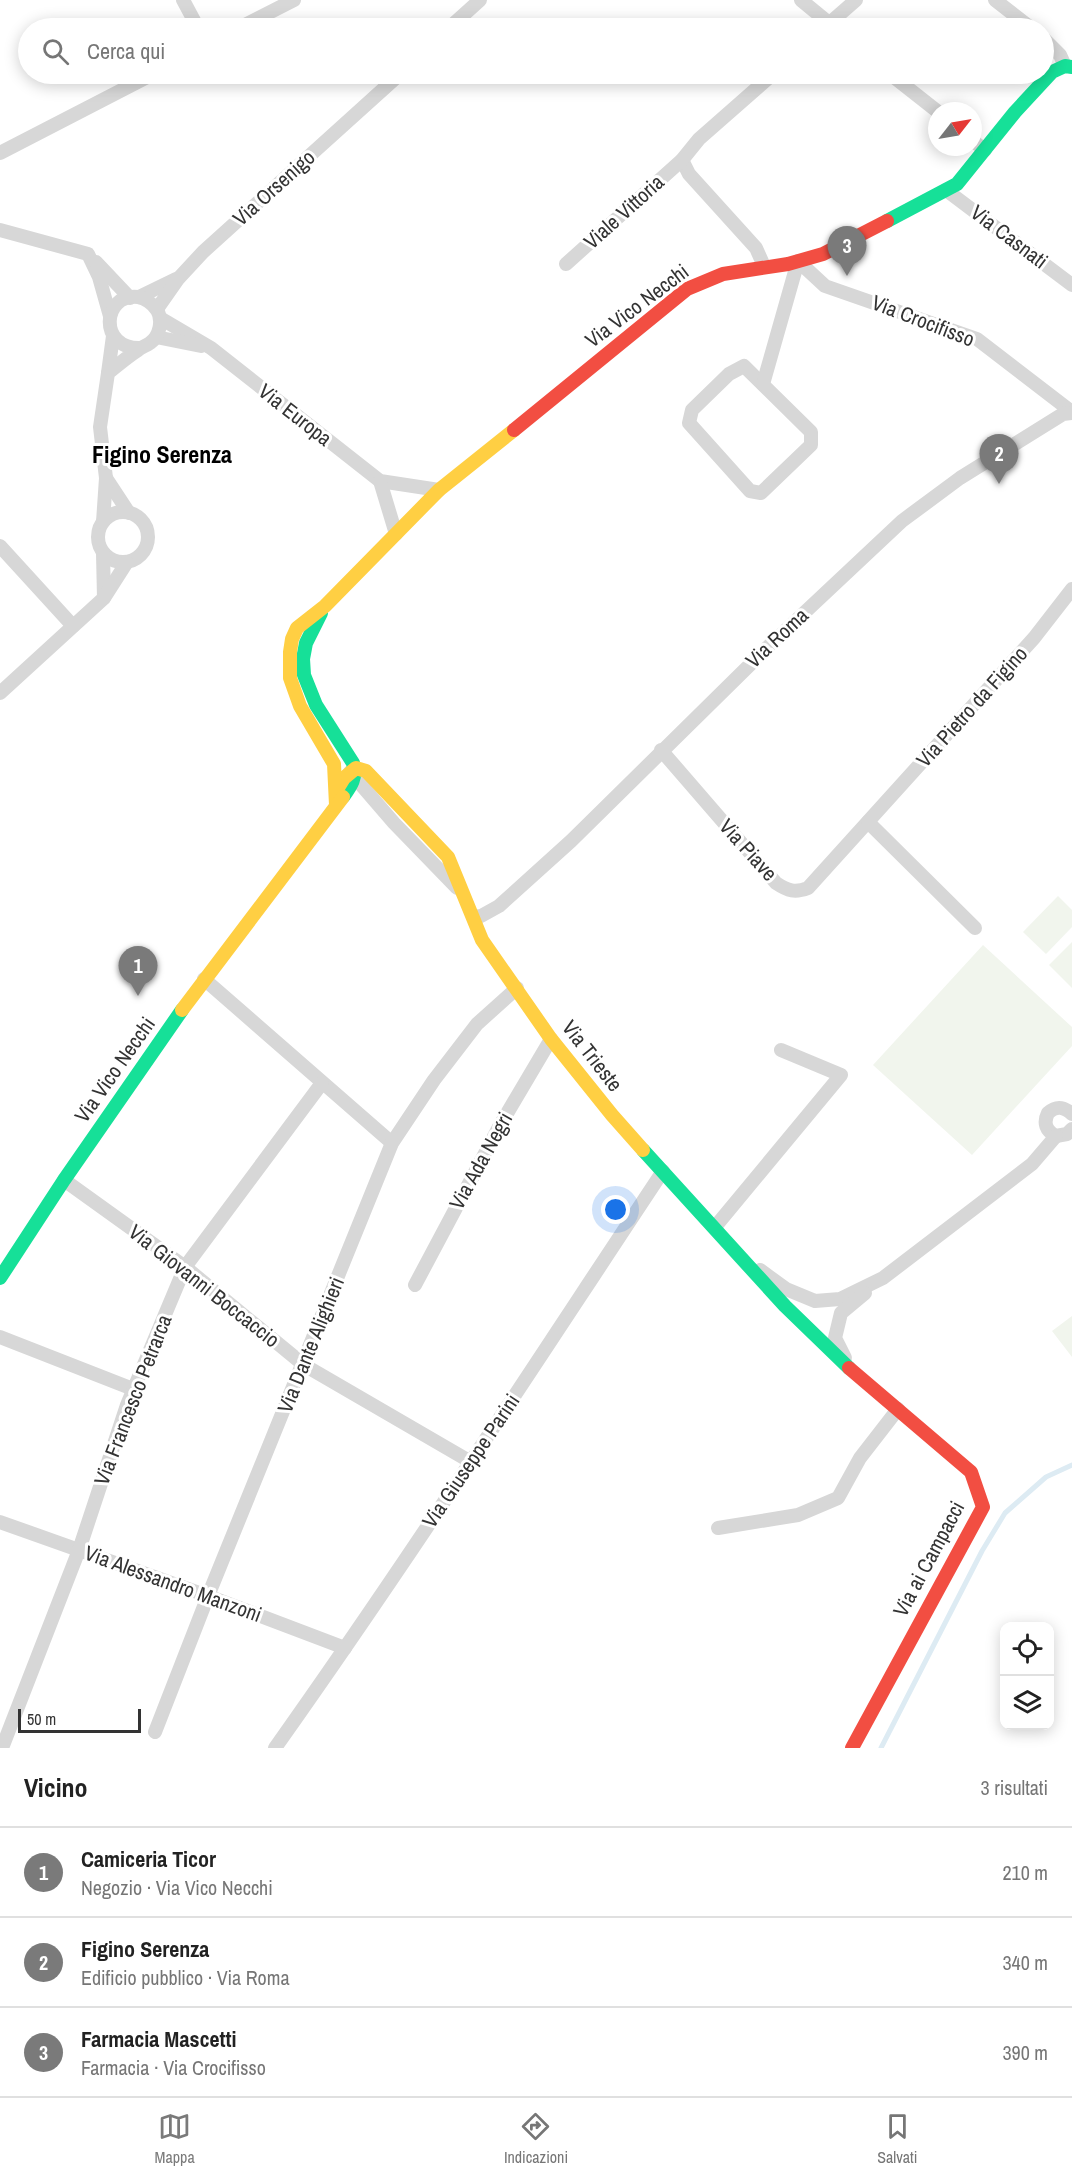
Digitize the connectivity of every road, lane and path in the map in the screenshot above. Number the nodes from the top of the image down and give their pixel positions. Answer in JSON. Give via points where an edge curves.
{"nodes":[{"id":1,"x":183,"y":0,"type":"edge"},
{"id":2,"x":294,"y":0,"type":"edge"},
{"id":3,"x":480,"y":0,"type":"edge"},
{"id":4,"x":801,"y":0,"type":"edge"},
{"id":5,"x":856,"y":0,"type":"edge"},
{"id":6,"x":995,"y":0,"type":"edge"},
{"id":7,"x":193,"y":18,"type":"edge"},
{"id":8,"x":259,"y":18,"type":"edge"},
{"id":9,"x":460,"y":18,"type":"edge"},
{"id":10,"x":820,"y":18,"type":"edge"},
{"id":11,"x":839,"y":18,"type":"edge"},
{"id":12,"x":1018,"y":18,"type":"edge"},
{"id":13,"x":1054,"y":49,"type":"edge"},
{"id":14,"x":1069,"y":67,"type":"edge"},
{"id":15,"x":1054,"y":71,"type":"edge"},
{"id":16,"x":134,"y":84,"type":"edge"},
{"id":17,"x":389,"y":84,"type":"edge"},
{"id":18,"x":762,"y":84,"type":"edge"},
{"id":19,"x":903,"y":84,"type":"edge"},
{"id":20,"x":1041,"y":84,"type":"edge"},
{"id":21,"x":928,"y":104,"type":"edge"},
{"id":22,"x":982,"y":148,"type":"edge"},
{"id":23,"x":985,"y":150,"type":"junction"},
{"id":24,"x":0,"y":153,"type":"edge"},
{"id":25,"x":682,"y":160,"type":"junction"},
{"id":26,"x":946,"y":190,"type":"junction"},
{"id":27,"x":0,"y":230,"type":"edge"},
{"id":28,"x":88,"y":254,"type":"junction"},
{"id":29,"x":798,"y":261,"type":"junction"},
{"id":30,"x":566,"y":264,"type":"dead end"},
{"id":31,"x":764,"y":267,"type":"junction"},
{"id":32,"x":178,"y":279,"type":"junction"},
{"id":33,"x":1072,"y":285,"type":"edge"},
{"id":34,"x":135,"y":297,"type":"junction"},
{"id":35,"x":158,"y":314,"type":"junction"},
{"id":36,"x":110,"y":316,"type":"junction"},
{"id":37,"x":113,"y":336,"type":"junction"},
{"id":38,"x":156,"y":337,"type":"junction"},
{"id":39,"x":140,"y":348,"type":"junction"},
{"id":40,"x":211,"y":348,"type":"junction"},
{"id":41,"x":108,"y":373,"type":"junction"},
{"id":42,"x":763,"y":384,"type":"junction"},
{"id":43,"x":1072,"y":413,"type":"edge"},
{"id":44,"x":106,"y":478,"type":"junction"},
{"id":45,"x":380,"y":481,"type":"junction"},
{"id":46,"x":439,"y":490,"type":"junction"},
{"id":47,"x":129,"y":513,"type":"junction"},
{"id":48,"x":103,"y":522,"type":"junction"},
{"id":49,"x":396,"y":534,"type":"junction"},
{"id":50,"x":0,"y":546,"type":"edge"},
{"id":51,"x":103,"y":553,"type":"junction"},
{"id":52,"x":128,"y":562,"type":"junction"},
{"id":53,"x":1072,"y":589,"type":"edge"},
{"id":54,"x":104,"y":598,"type":"junction"},
{"id":55,"x":325,"y":606,"type":"junction"},
{"id":56,"x":73,"y":626,"type":"junction"},
{"id":57,"x":0,"y":693,"type":"edge"},
{"id":58,"x":311,"y":725,"type":"junction"},
{"id":59,"x":661,"y":750,"type":"junction"},
{"id":60,"x":354,"y":773,"type":"junction"},
{"id":61,"x":336,"y":798,"type":"junction"},
{"id":62,"x":868,"y":822,"type":"junction"},
{"id":63,"x":467,"y":904,"type":"junction"},
{"id":64,"x":975,"y":928,"type":"dead end"},
{"id":65,"x":204,"y":979,"type":"junction"},
{"id":66,"x":517,"y":988,"type":"junction"},
{"id":67,"x":551,"y":1039,"type":"junction"},
{"id":68,"x":781,"y":1050,"type":"dead end"},
{"id":69,"x":322,"y":1083,"type":"junction"},
{"id":70,"x":1069,"y":1107,"type":"edge"},
{"id":71,"x":1072,"y":1129,"type":"edge"},
{"id":72,"x":1051,"y":1132,"type":"junction"},
{"id":73,"x":392,"y":1143,"type":"junction"},
{"id":74,"x":663,"y":1171,"type":"junction"},
{"id":75,"x":64,"y":1180,"type":"junction"},
{"id":76,"x":715,"y":1227,"type":"junction"},
{"id":77,"x":742,"y":1257,"type":"junction"},
{"id":78,"x":185,"y":1268,"type":"junction"},
{"id":79,"x":0,"y":1278,"type":"edge"},
{"id":80,"x":883,"y":1278,"type":"junction"},
{"id":81,"x":415,"y":1284,"type":"dead end"},
{"id":82,"x":0,"y":1337,"type":"edge"},
{"id":83,"x":304,"y":1365,"type":"junction"},
{"id":84,"x":852,"y":1371,"type":"junction"},
{"id":85,"x":133,"y":1389,"type":"junction"},
{"id":86,"x":898,"y":1409,"type":"junction"},
{"id":87,"x":471,"y":1462,"type":"junction"},
{"id":88,"x":0,"y":1522,"type":"edge"},
{"id":89,"x":718,"y":1528,"type":"dead end"},
{"id":90,"x":79,"y":1550,"type":"junction"},
{"id":91,"x":208,"y":1596,"type":"junction"},
{"id":92,"x":345,"y":1648,"type":"junction"},
{"id":93,"x":155,"y":1732,"type":"dead end"},
{"id":94,"x":2,"y":1743,"type":"edge"},
{"id":95,"x":275,"y":1748,"type":"edge"},
{"id":96,"x":852,"y":1748,"type":"edge"}],
"edges":[{"from":1,"to":7,"type":"street"},
{"from":2,"to":8,"type":"street"},
{"from":3,"to":9,"type":"street"},
{"from":4,"to":10,"type":"street"},
{"from":5,"to":11,"type":"street"},
{"from":6,"to":12,"type":"street"},
{"from":13,"to":14,"type":"street"},
{"from":14,"to":15,"type":"street","name":"Via Vico Necchi"},
{"from":16,"to":24,"type":"street"},
{"from":17,"to":32,"type":"street","name":"Via Orsenigo"},
{"from":18,"to":25,"type":"street","name":"Viale Vittoria","via":[[699,139]]},
{"from":19,"to":21,"type":"street"},
{"from":20,"to":23,"type":"street","name":"Via Vico Necchi"},
{"from":22,"to":23,"type":"street"},
{"from":23,"to":26,"type":"street","name":"Via Vico Necchi","via":[[957,184]]},
{"from":25,"to":30,"type":"street","name":"Viale Vittoria"},
{"from":25,"to":31,"type":"street","via":[[689,174],[756,248]]},
{"from":26,"to":29,"type":"street","name":"Via Vico Necchi","via":[[823,254]]},
{"from":26,"to":33,"type":"street","name":"Via Casnati"},
{"from":27,"to":28,"type":"street"},
{"from":28,"to":34,"type":"street"},
{"from":28,"to":36,"type":"street"},
{"from":29,"to":31,"type":"street","name":"Via Vico Necchi"},
{"from":29,"to":42,"type":"street"},
{"from":29,"to":43,"type":"street","name":"Via Crocifisso","via":[[825,285],[977,339]]},
{"from":31,"to":46,"type":"street","name":"Via Vico Necchi","via":[[717,276],[687,290]]},
{"from":32,"to":34,"type":"street"},
{"from":32,"to":35,"type":"street","name":"Via Orsenigo"},
{"from":34,"to":35,"type":"street","via":[[149,301]]},
{"from":34,"to":36,"type":"street","via":[[121,301]]},
{"from":35,"to":38,"type":"street","via":[[160,329]]},
{"from":35,"to":40,"type":"street","name":"Via Europa"},
{"from":36,"to":37,"type":"street"},
{"from":37,"to":39,"type":"street","via":[[120,344]]},
{"from":37,"to":41,"type":"street"},
{"from":38,"to":39,"type":"street"},
{"from":38,"to":40,"type":"street"},
{"from":39,"to":41,"type":"street"},
{"from":40,"to":45,"type":"street","name":"Via Europa"},
{"from":41,"to":44,"type":"street","via":[[100,427]]},
{"from":42,"to":42,"type":"street","via":[[811,432],[811,445],[761,493],[750,491],[689,423],[692,410],[729,374],[744,366]]},
{"from":43,"to":59,"type":"street","name":"Via Roma","via":[[1063,414],[960,478],[902,521]]},
{"from":44,"to":47,"type":"street"},
{"from":44,"to":48,"type":"street"},
{"from":45,"to":46,"type":"street","name":"Via Europa"},
{"from":45,"to":49,"type":"street"},
{"from":46,"to":49,"type":"street","name":"Via Vico Necchi"},
{"from":47,"to":48,"type":"street","via":[[119,512]]},
{"from":47,"to":52,"type":"street","via":[[145,524],[148,540],[142,555]]},
{"from":48,"to":51,"type":"street","via":[[98,531]]},
{"from":49,"to":55,"type":"street","name":"Via Vico Necchi"},
{"from":50,"to":56,"type":"street"},
{"from":51,"to":52,"type":"street","via":[[116,562]]},
{"from":51,"to":54,"type":"street"},
{"from":52,"to":54,"type":"street"},
{"from":53,"to":62,"type":"street","name":"Via Pietro da Figino","via":[[1034,638]]},
{"from":54,"to":56,"type":"street"},
{"from":55,"to":58,"type":"street","name":"Via Vico Necchi","via":[[297,628],[290,652],[294,694]]},
{"from":55,"to":60,"type":"street","name":"Via Vico Necchi","via":[[306,643],[304,676],[312,699],[352,760]]},
{"from":56,"to":57,"type":"street"},
{"from":58,"to":60,"type":"street","name":"Via Vico Necchi","via":[[327,738]]},
{"from":58,"to":61,"type":"street","name":"Via Vico Necchi","via":[[334,764]]},
{"from":59,"to":62,"type":"street","name":"Via Piave","via":[[761,867],[787,890],[798,892],[808,888]]},
{"from":59,"to":63,"type":"street","name":"Via Roma","via":[[571,841],[499,906],[481,916]]},
{"from":60,"to":61,"type":"street","name":"Via Vico Necchi"},
{"from":60,"to":63,"type":"street","name":"Via Trieste","via":[[366,771],[371,775],[443,850]]},
{"from":61,"to":65,"type":"street","name":"Via Vico Necchi"},
{"from":62,"to":64,"type":"street"},
{"from":63,"to":66,"type":"street","name":"Via Trieste","via":[[482,940]]},
{"from":65,"to":69,"type":"street"},
{"from":65,"to":75,"type":"street","name":"Via Vico Necchi"},
{"from":66,"to":67,"type":"street","name":"Via Trieste"},
{"from":66,"to":73,"type":"street","name":"Via Dante Alighieri","via":[[477,1024]]},
{"from":67,"to":74,"type":"street","name":"Via Trieste"},
{"from":67,"to":81,"type":"street","name":"Via Ada Negri"},
{"from":68,"to":76,"type":"street","via":[[841,1075]]},
{"from":69,"to":73,"type":"street"},
{"from":69,"to":78,"type":"street","name":"Via Francesco Petrarca"},
{"from":70,"to":72,"type":"street","via":[[1048,1113],[1045,1123]]},
{"from":71,"to":72,"type":"street","via":[[1067,1134]]},
{"from":72,"to":80,"type":"street","via":[[1032,1164]]},
{"from":73,"to":83,"type":"street","name":"Via Dante Alighieri"},
{"from":74,"to":76,"type":"street","name":"Via Trieste"},
{"from":74,"to":87,"type":"street","name":"Via Giuseppe Parini"},
{"from":75,"to":78,"type":"street","name":"Via Giovanni Boccaccio"},
{"from":75,"to":79,"type":"street","name":"Via Vico Necchi"},
{"from":76,"to":77,"type":"street","name":"Via Trieste"},
{"from":77,"to":80,"type":"street","via":[[786,1289],[816,1301],[840,1299]]},
{"from":77,"to":84,"type":"street","name":"Via Trieste","via":[[785,1306]]},
{"from":78,"to":83,"type":"street","name":"Via Giovanni Boccaccio"},
{"from":78,"to":85,"type":"street","name":"Via Francesco Petrarca"},
{"from":80,"to":84,"type":"street","via":[[841,1312],[835,1338]]},
{"from":82,"to":85,"type":"street"},
{"from":83,"to":87,"type":"street","name":"Via Giovanni Boccaccio"},
{"from":83,"to":91,"type":"street","name":"Via Dante Alighieri"},
{"from":84,"to":86,"type":"street","name":"Via ai Campacci"},
{"from":85,"to":90,"type":"street","name":"Via Francesco Petrarca"},
{"from":86,"to":89,"type":"street","via":[[860,1458],[838,1498],[798,1515]]},
{"from":86,"to":96,"type":"street","name":"Via ai Campacci","via":[[971,1472],[983,1507]]},
{"from":87,"to":92,"type":"street","name":"Via Giuseppe Parini"},
{"from":88,"to":90,"type":"street","name":"Via Alessandro Manzoni"},
{"from":90,"to":91,"type":"street","name":"Via Alessandro Manzoni"},
{"from":90,"to":94,"type":"street","name":"Via Francesco Petrarca"},
{"from":91,"to":92,"type":"street","name":"Via Alessandro Manzoni"},
{"from":91,"to":93,"type":"street","name":"Via Dante Alighieri"},
{"from":92,"to":95,"type":"street","name":"Via Giuseppe Parini"}]}
